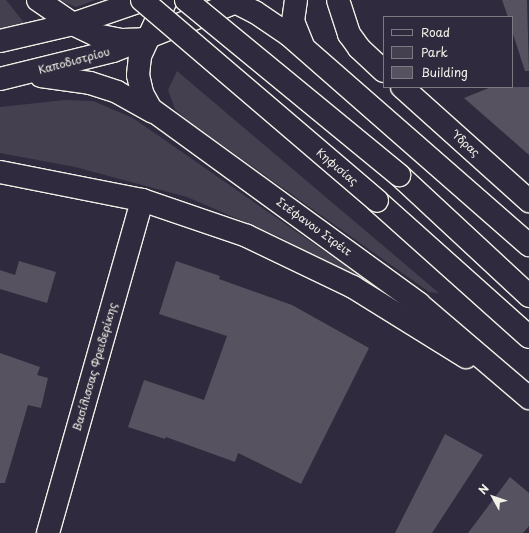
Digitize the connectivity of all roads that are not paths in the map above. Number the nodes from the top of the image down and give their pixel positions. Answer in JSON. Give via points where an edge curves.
{"nodes":[{"id":1,"x":38,"y":0,"type":"edge"},
{"id":2,"x":142,"y":0,"type":"edge"},
{"id":3,"x":166,"y":0,"type":"edge"},
{"id":4,"x":186,"y":0,"type":"edge"},
{"id":5,"x":296,"y":0,"type":"edge"},
{"id":6,"x":338,"y":0,"type":"edge"},
{"id":7,"x":236,"y":1,"type":"edge"},
{"id":8,"x":73,"y":24,"type":"junction"},
{"id":9,"x":147,"y":39,"type":"junction"},
{"id":10,"x":0,"y":41,"type":"edge"},
{"id":11,"x":305,"y":48,"type":"junction"},
{"id":12,"x":383,"y":70,"type":"edge"},
{"id":13,"x":3,"y":78,"type":"edge"},
{"id":14,"x":403,"y":88,"type":"edge"},
{"id":15,"x":166,"y":122,"type":"junction"},
{"id":16,"x":0,"y":172,"type":"edge"},
{"id":17,"x":142,"y":200,"type":"junction"},
{"id":18,"x":529,"y":201,"type":"edge"},
{"id":19,"x":529,"y":244,"type":"edge"},
{"id":20,"x":529,"y":296,"type":"edge"},
{"id":21,"x":529,"y":337,"type":"edge"},
{"id":22,"x":527,"y":396,"type":"edge"},
{"id":23,"x":48,"y":533,"type":"edge"}],
"edges":[{"from":1,"to":8,"type":"main road"},
{"from":2,"to":8,"type":"main road"},
{"from":2,"to":21,"type":"main road","name":"Κηφισίας","bridge":true,"via":[[377,201]]},
{"from":3,"to":9,"type":"main road","name":"Στέφανου Στρέιτ"},
{"from":4,"to":20,"type":"main road","bridge":true,"via":[[399,175]]},
{"from":5,"to":11,"type":"main road","via":[[293,21],[297,36]]},
{"from":6,"to":12,"type":"main road","via":[[349,34],[359,48]]},
{"from":7,"to":9,"type":"main road","name":"Καποδιστρίου"},
{"from":7,"to":11,"type":"main road","via":[[272,23]]},
{"from":8,"to":9,"type":"main road","via":[[96,35],[122,40]]},
{"from":8,"to":10,"type":"main road"},
{"from":9,"to":13,"type":"main road","name":"Καποδιστρίου","via":[[77,61]]},
{"from":9,"to":15,"type":"main road","name":"Στέφανου Στρέιτ","via":[[140,56],[138,75],[142,93],[152,109]]},
{"from":11,"to":19,"type":"main road"},
{"from":13,"to":15,"type":"main road","via":[[62,77],[90,83],[143,105]]},
{"from":14,"to":18,"type":"main road","name":"Ύδρας"},
{"from":15,"to":22,"type":"main road","name":"Στέφανου Στρέιτ","via":[[297,213],[419,304]]},
{"from":16,"to":17,"type":"main road"},
{"from":17,"to":22,"type":"main road","via":[[248,236],[353,287]]},
{"from":17,"to":23,"type":"main road","name":"Βασίλισσας Φρειδερίκης"}]}
